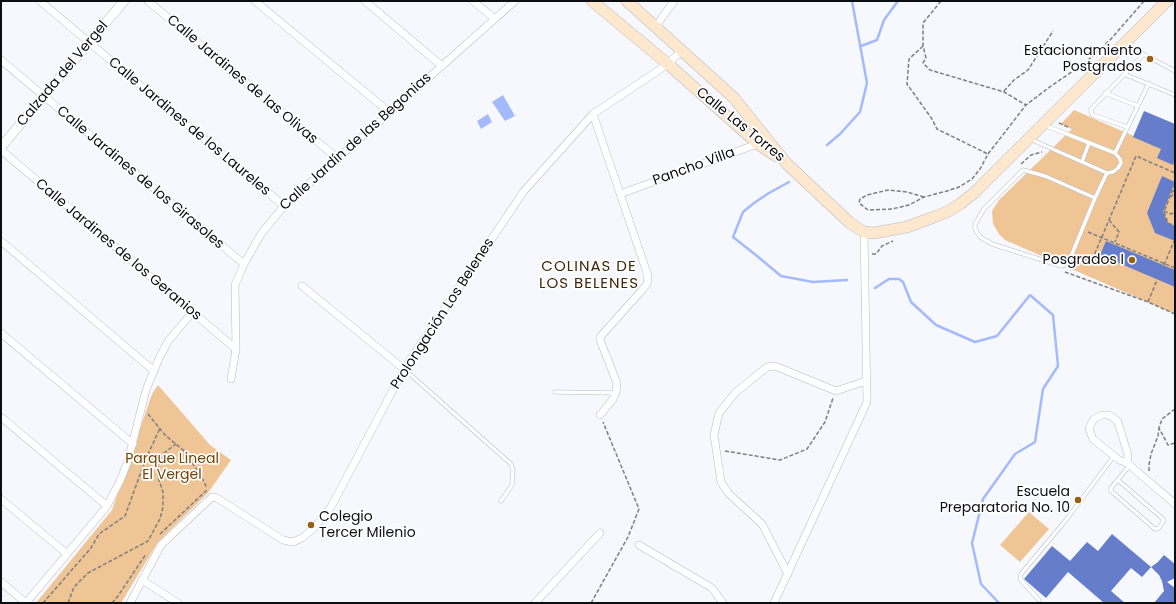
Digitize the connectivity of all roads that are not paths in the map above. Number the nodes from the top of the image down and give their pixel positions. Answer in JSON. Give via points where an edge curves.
{"nodes":[{"id":1,"x":40,"y":1,"type":"edge"},
{"id":2,"x":124,"y":1,"type":"edge"},
{"id":3,"x":148,"y":1,"type":"edge"},
{"id":4,"x":255,"y":1,"type":"edge"},
{"id":5,"x":365,"y":1,"type":"edge"},
{"id":6,"x":473,"y":1,"type":"edge"},
{"id":7,"x":515,"y":1,"type":"edge"},
{"id":8,"x":592,"y":1,"type":"edge"},
{"id":9,"x":627,"y":1,"type":"edge"},
{"id":10,"x":674,"y":1,"type":"edge"},
{"id":11,"x":1167,"y":1,"type":"edge"},
{"id":12,"x":495,"y":19,"type":"junction"},
{"id":13,"x":656,"y":26,"type":"junction"},
{"id":14,"x":89,"y":43,"type":"junction"},
{"id":15,"x":1130,"y":47,"type":"dead end"},
{"id":16,"x":682,"y":50,"type":"junction"},
{"id":17,"x":1143,"y":55,"type":"junction"},
{"id":18,"x":1,"y":60,"type":"edge"},
{"id":19,"x":668,"y":64,"type":"junction"},
{"id":20,"x":442,"y":66,"type":"junction"},
{"id":21,"x":1175,"y":72,"type":"edge"},
{"id":22,"x":1124,"y":74,"type":"junction"},
{"id":23,"x":1149,"y":83,"type":"junction"},
{"id":24,"x":1105,"y":93,"type":"junction"},
{"id":25,"x":1175,"y":95,"type":"edge"},
{"id":26,"x":44,"y":96,"type":"junction"},
{"id":27,"x":1138,"y":106,"type":"junction"},
{"id":28,"x":389,"y":112,"type":"junction"},
{"id":29,"x":593,"y":114,"type":"junction"},
{"id":30,"x":1044,"y":125,"type":"junction"},
{"id":31,"x":1127,"y":127,"type":"junction"},
{"id":32,"x":1029,"y":139,"type":"junction"},
{"id":33,"x":762,"y":141,"type":"junction"},
{"id":34,"x":1089,"y":143,"type":"junction"},
{"id":35,"x":1,"y":149,"type":"edge"},
{"id":36,"x":1115,"y":153,"type":"junction"},
{"id":37,"x":337,"y":158,"type":"junction"},
{"id":38,"x":1082,"y":162,"type":"junction"},
{"id":39,"x":1107,"y":173,"type":"junction"},
{"id":40,"x":620,"y":194,"type":"junction"},
{"id":41,"x":1095,"y":198,"type":"junction"},
{"id":42,"x":284,"y":206,"type":"junction"},
{"id":43,"x":864,"y":232,"type":"junction"},
{"id":44,"x":1,"y":241,"type":"edge"},
{"id":45,"x":244,"y":264,"type":"junction"},
{"id":46,"x":302,"y":286,"type":"dead end"},
{"id":47,"x":192,"y":313,"type":"junction"},
{"id":48,"x":1,"y":333,"type":"edge"},
{"id":49,"x":236,"y":349,"type":"junction"},
{"id":50,"x":404,"y":369,"type":"junction"},
{"id":51,"x":154,"y":371,"type":"junction"},
{"id":52,"x":231,"y":379,"type":"dead end"},
{"id":53,"x":866,"y":381,"type":"junction"},
{"id":54,"x":555,"y":392,"type":"dead end"},
{"id":55,"x":616,"y":393,"type":"junction"},
{"id":56,"x":600,"y":415,"type":"road end"},
{"id":57,"x":1,"y":417,"type":"edge"},
{"id":58,"x":133,"y":444,"type":"junction"},
{"id":59,"x":1114,"y":456,"type":"junction"},
{"id":60,"x":1129,"y":464,"type":"junction"},
{"id":61,"x":1118,"y":480,"type":"junction"},
{"id":62,"x":1,"y":499,"type":"edge"},
{"id":63,"x":501,"y":501,"type":"dead end"},
{"id":64,"x":1175,"y":504,"type":"edge"},
{"id":65,"x":107,"y":506,"type":"junction"},
{"id":66,"x":600,"y":533,"type":"dead end"},
{"id":67,"x":639,"y":545,"type":"dead end"},
{"id":68,"x":67,"y":554,"type":"junction"},
{"id":69,"x":788,"y":574,"type":"junction"},
{"id":70,"x":142,"y":580,"type":"junction"},
{"id":71,"x":1,"y":582,"type":"edge"},
{"id":72,"x":1039,"y":600,"type":"dead end"},
{"id":73,"x":26,"y":603,"type":"edge"},
{"id":74,"x":130,"y":603,"type":"edge"},
{"id":75,"x":178,"y":603,"type":"edge"},
{"id":76,"x":534,"y":603,"type":"edge"},
{"id":77,"x":723,"y":603,"type":"edge"},
{"id":78,"x":774,"y":603,"type":"edge"}],
"edges":[{"from":1,"to":14,"type":"street","name":"Calle Jardines de los Laureles"},
{"from":2,"to":14,"type":"street","name":"Calzada del Vergel"},
{"from":3,"to":37,"type":"street","name":"Calle Jardines de las Olivas"},
{"from":4,"to":28,"type":"street"},
{"from":5,"to":20,"type":"street"},
{"from":6,"to":12,"type":"street"},
{"from":7,"to":12,"type":"street","name":"Calle Jardín de las Begonias"},
{"from":8,"to":19,"type":"main road","name":"Calle Las Torres"},
{"from":9,"to":13,"type":"main road","name":"Calle Las Torres"},
{"from":10,"to":13,"type":"street"},
{"from":11,"to":30,"type":"main road"},
{"from":12,"to":20,"type":"street","name":"Calle Jardín de las Begonias"},
{"from":13,"to":16,"type":"main road","name":"Calle Las Torres"},
{"from":14,"to":26,"type":"street","name":"Calzada del Vergel"},
{"from":14,"to":42,"type":"street","name":"Calle Jardines de los Laureles"},
{"from":15,"to":17,"type":"lane"},
{"from":16,"to":19,"type":"street","name":"Prolongación Los Belenes"},
{"from":16,"to":33,"type":"main road","name":"Calle Las Torres","via":[[734,98]]},
{"from":17,"to":21,"type":"lane"},
{"from":17,"to":22,"type":"lane"},
{"from":18,"to":26,"type":"street","name":"Calle Jardines de los Girasoles"},
{"from":19,"to":29,"type":"street","name":"Prolongación Los Belenes"},
{"from":19,"to":33,"type":"main road","name":"Calle Las Torres"},
{"from":20,"to":28,"type":"street","name":"Calle Jardín de las Begonias"},
{"from":22,"to":23,"type":"lane"},
{"from":22,"to":24,"type":"lane"},
{"from":23,"to":25,"type":"lane"},
{"from":23,"to":27,"type":"lane"},
{"from":24,"to":27,"type":"lane"},
{"from":24,"to":31,"type":"lane","via":[[1091,112]]},
{"from":26,"to":35,"type":"street","name":"Calzada del Vergel"},
{"from":26,"to":45,"type":"street","name":"Calle Jardines de los Girasoles"},
{"from":27,"to":31,"type":"lane"},
{"from":28,"to":37,"type":"street","name":"Calle Jardín de las Begonias"},
{"from":29,"to":40,"type":"street"},
{"from":29,"to":50,"type":"street","name":"Prolongación Los Belenes","via":[[524,191]]},
{"from":30,"to":32,"type":"main road"},
{"from":30,"to":34,"type":"lane"},
{"from":31,"to":36,"type":"lane"},
{"from":32,"to":38,"type":"lane"},
{"from":32,"to":43,"type":"main road","via":[[974,193],[947,212],[906,227],[885,232]]},
{"from":33,"to":40,"type":"street","name":"Pancho Villa"},
{"from":33,"to":43,"type":"main road","name":"Calle Las Torres","via":[[850,223]]},
{"from":34,"to":36,"type":"lane"},
{"from":34,"to":38,"type":"lane"},
{"from":35,"to":47,"type":"street","name":"Calle Jardines de los Geranios"},
{"from":36,"to":39,"type":"lane","via":[[1121,163],[1113,172]]},
{"from":37,"to":42,"type":"street","name":"Calle Jardín de las Begonias"},
{"from":38,"to":39,"type":"lane"},
{"from":39,"to":41,"type":"lane"},
{"from":40,"to":55,"type":"street","via":[[648,276],[647,284],[600,337],[617,383]]},
{"from":41,"to":41,"type":"lane","via":[[1044,176],[1023,170],[984,209],[975,224],[975,229],[980,237],[992,244],[1061,266],[1066,265]]},
{"from":42,"to":45,"type":"street","name":"Calle Jardín de las Begonias","via":[[262,234]]},
{"from":43,"to":53,"type":"street"},
{"from":44,"to":51,"type":"street"},
{"from":45,"to":49,"type":"street","name":"Calle Jardín de las Begonias","via":[[235,285]]},
{"from":46,"to":50,"type":"street"},
{"from":47,"to":49,"type":"street","name":"Calle Jardines de los Geranios"},
{"from":47,"to":51,"type":"street","via":[[170,340]]},
{"from":48,"to":58,"type":"street"},
{"from":49,"to":52,"type":"street","name":"Calle Jardín de las Begonias"},
{"from":50,"to":63,"type":"lane","via":[[511,464],[512,485]]},
{"from":50,"to":70,"type":"street","name":"Prolongación Los Belenes","via":[[331,507],[302,538],[293,542],[283,540],[212,497],[161,545]]},
{"from":51,"to":58,"type":"street","via":[[146,390]]},
{"from":53,"to":69,"type":"street","via":[[867,402]]},
{"from":53,"to":69,"type":"street","via":[[836,391],[775,366],[767,367],[735,393],[719,413],[714,436],[721,482],[728,493],[762,524]]},
{"from":54,"to":55,"type":"lane"},
{"from":55,"to":56,"type":"street"},
{"from":57,"to":65,"type":"street"},
{"from":58,"to":65,"type":"street","via":[[120,481]]},
{"from":59,"to":60,"type":"street"},
{"from":59,"to":60,"type":"street","via":[[1095,441],[1089,432],[1092,422],[1102,415],[1111,416],[1118,422]]},
{"from":59,"to":72,"type":"lane","via":[[1066,520],[1020,574],[1020,579]]},
{"from":60,"to":61,"type":"lane"},
{"from":60,"to":64,"type":"street"},
{"from":61,"to":61,"type":"lane","via":[[1111,491],[1158,529],[1163,519]]},
{"from":62,"to":68,"type":"street"},
{"from":65,"to":68,"type":"street"},
{"from":66,"to":76,"type":"street"},
{"from":67,"to":77,"type":"street","via":[[712,588]]},
{"from":68,"to":73,"type":"street"},
{"from":69,"to":78,"type":"street"},
{"from":70,"to":74,"type":"street"},
{"from":70,"to":75,"type":"street"},
{"from":71,"to":73,"type":"street"}]}
